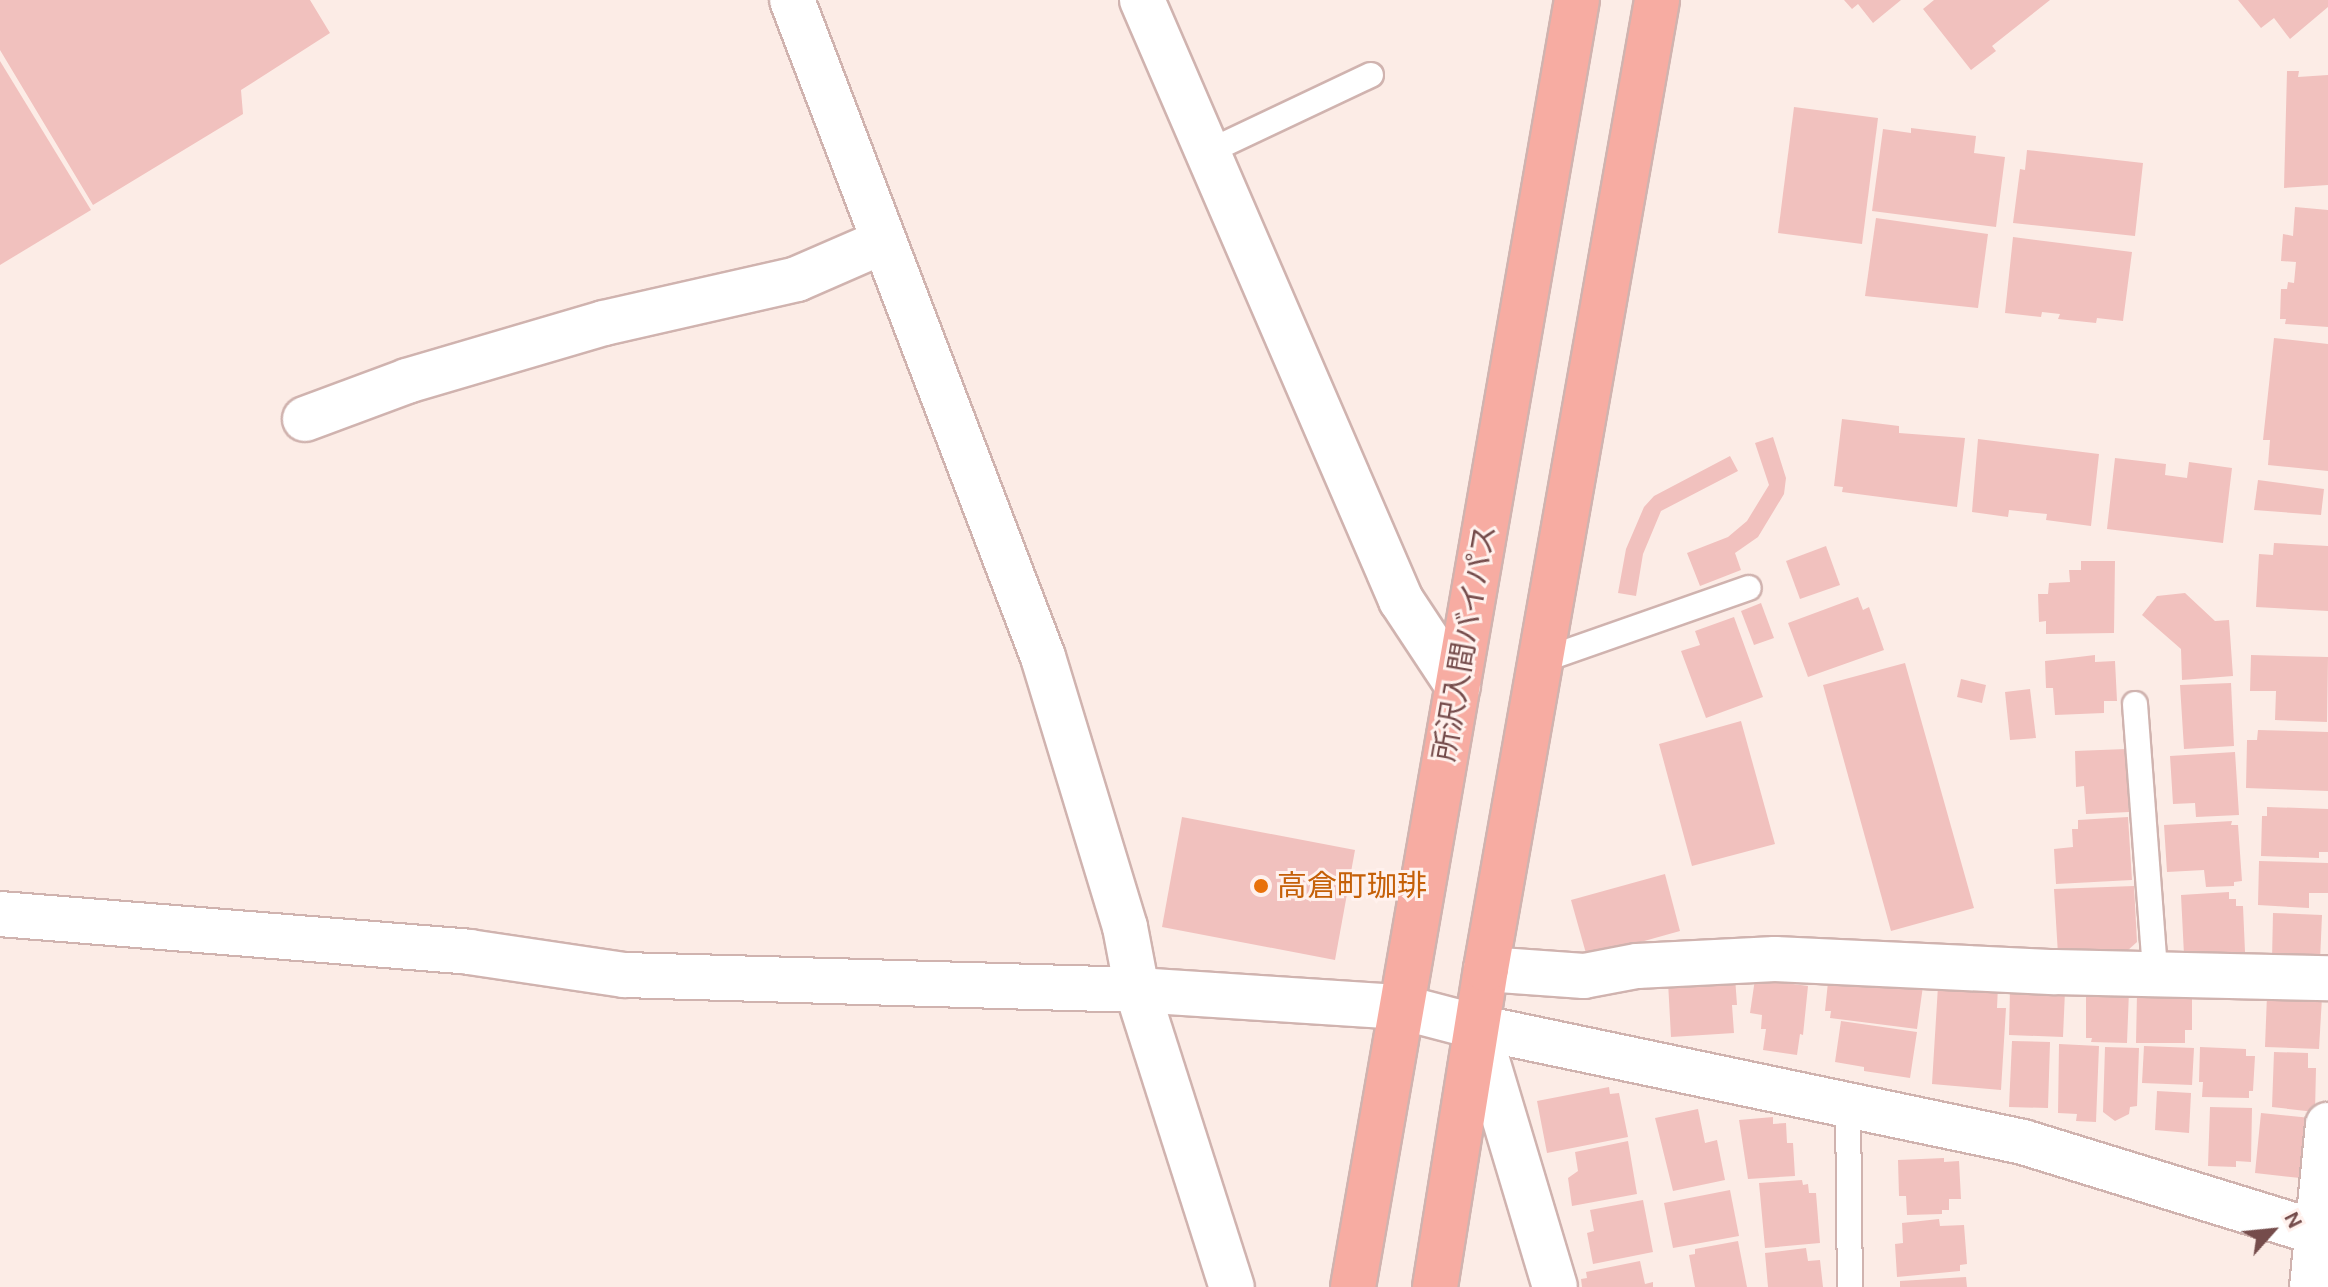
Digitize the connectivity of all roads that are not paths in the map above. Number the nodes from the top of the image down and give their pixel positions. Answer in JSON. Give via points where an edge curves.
{"nodes":[{"id":1,"x":792,"y":0,"type":"edge"},
{"id":2,"x":1142,"y":0,"type":"edge"},
{"id":3,"x":1577,"y":0,"type":"edge"},
{"id":4,"x":1657,"y":0,"type":"edge"},
{"id":5,"x":1371,"y":75,"type":"dead end"},
{"id":6,"x":1210,"y":151,"type":"junction"},
{"id":7,"x":882,"y":242,"type":"junction"},
{"id":8,"x":305,"y":419,"type":"dead end"},
{"id":9,"x":1749,"y":588,"type":"dead end"},
{"id":10,"x":1540,"y":661,"type":"junction"},
{"id":11,"x":1458,"y":686,"type":"junction"},
{"id":12,"x":2135,"y":704,"type":"dead end"},
{"id":13,"x":0,"y":914,"type":"edge"},
{"id":14,"x":1486,"y":969,"type":"junction"},
{"id":15,"x":2155,"y":972,"type":"junction"},
{"id":16,"x":2328,"y":978,"type":"edge"},
{"id":17,"x":1137,"y":990,"type":"junction"},
{"id":18,"x":1401,"y":1007,"type":"junction"},
{"id":19,"x":1477,"y":1027,"type":"junction"},
{"id":20,"x":1848,"y":1104,"type":"junction"},
{"id":21,"x":2328,"y":1125,"type":"edge"},
{"id":22,"x":2323,"y":1235,"type":"edge"},
{"id":23,"x":1232,"y":1287,"type":"edge"},
{"id":24,"x":1353,"y":1287,"type":"edge"},
{"id":25,"x":1435,"y":1287,"type":"edge"},
{"id":26,"x":1555,"y":1287,"type":"edge"},
{"id":27,"x":1850,"y":1287,"type":"edge"},
{"id":28,"x":2312,"y":1287,"type":"edge"}],
"edges":[{"from":1,"to":7,"type":"street"},
{"from":2,"to":6,"type":"street"},
{"from":3,"to":11,"type":"highway","name":"所沢入間バイパス"},
{"from":4,"to":10,"type":"highway"},
{"from":5,"to":6,"type":"lane"},
{"from":6,"to":11,"type":"street","via":[[1401,600]]},
{"from":7,"to":8,"type":"street","via":[[797,279],[604,323],[407,381]]},
{"from":7,"to":17,"type":"street","via":[[1043,657],[1125,927]]},
{"from":9,"to":10,"type":"lane"},
{"from":10,"to":14,"type":"highway"},
{"from":11,"to":18,"type":"highway","name":"所沢入間バイパス"},
{"from":12,"to":15,"type":"lane"},
{"from":13,"to":17,"type":"street","via":[[469,952],[624,975]]},
{"from":14,"to":15,"type":"street","via":[[1584,976],[1637,966],[1775,959]]},
{"from":14,"to":19,"type":"highway"},
{"from":15,"to":16,"type":"street"},
{"from":17,"to":18,"type":"street"},
{"from":17,"to":23,"type":"street"},
{"from":18,"to":19,"type":"street"},
{"from":18,"to":24,"type":"highway","name":"所沢入間バイパス"},
{"from":19,"to":20,"type":"street"},
{"from":19,"to":25,"type":"highway"},
{"from":19,"to":26,"type":"street"},
{"from":20,"to":22,"type":"street","via":[[2023,1142]]},
{"from":20,"to":27,"type":"lane"},
{"from":21,"to":22,"type":"street"},
{"from":22,"to":28,"type":"street"}]}
